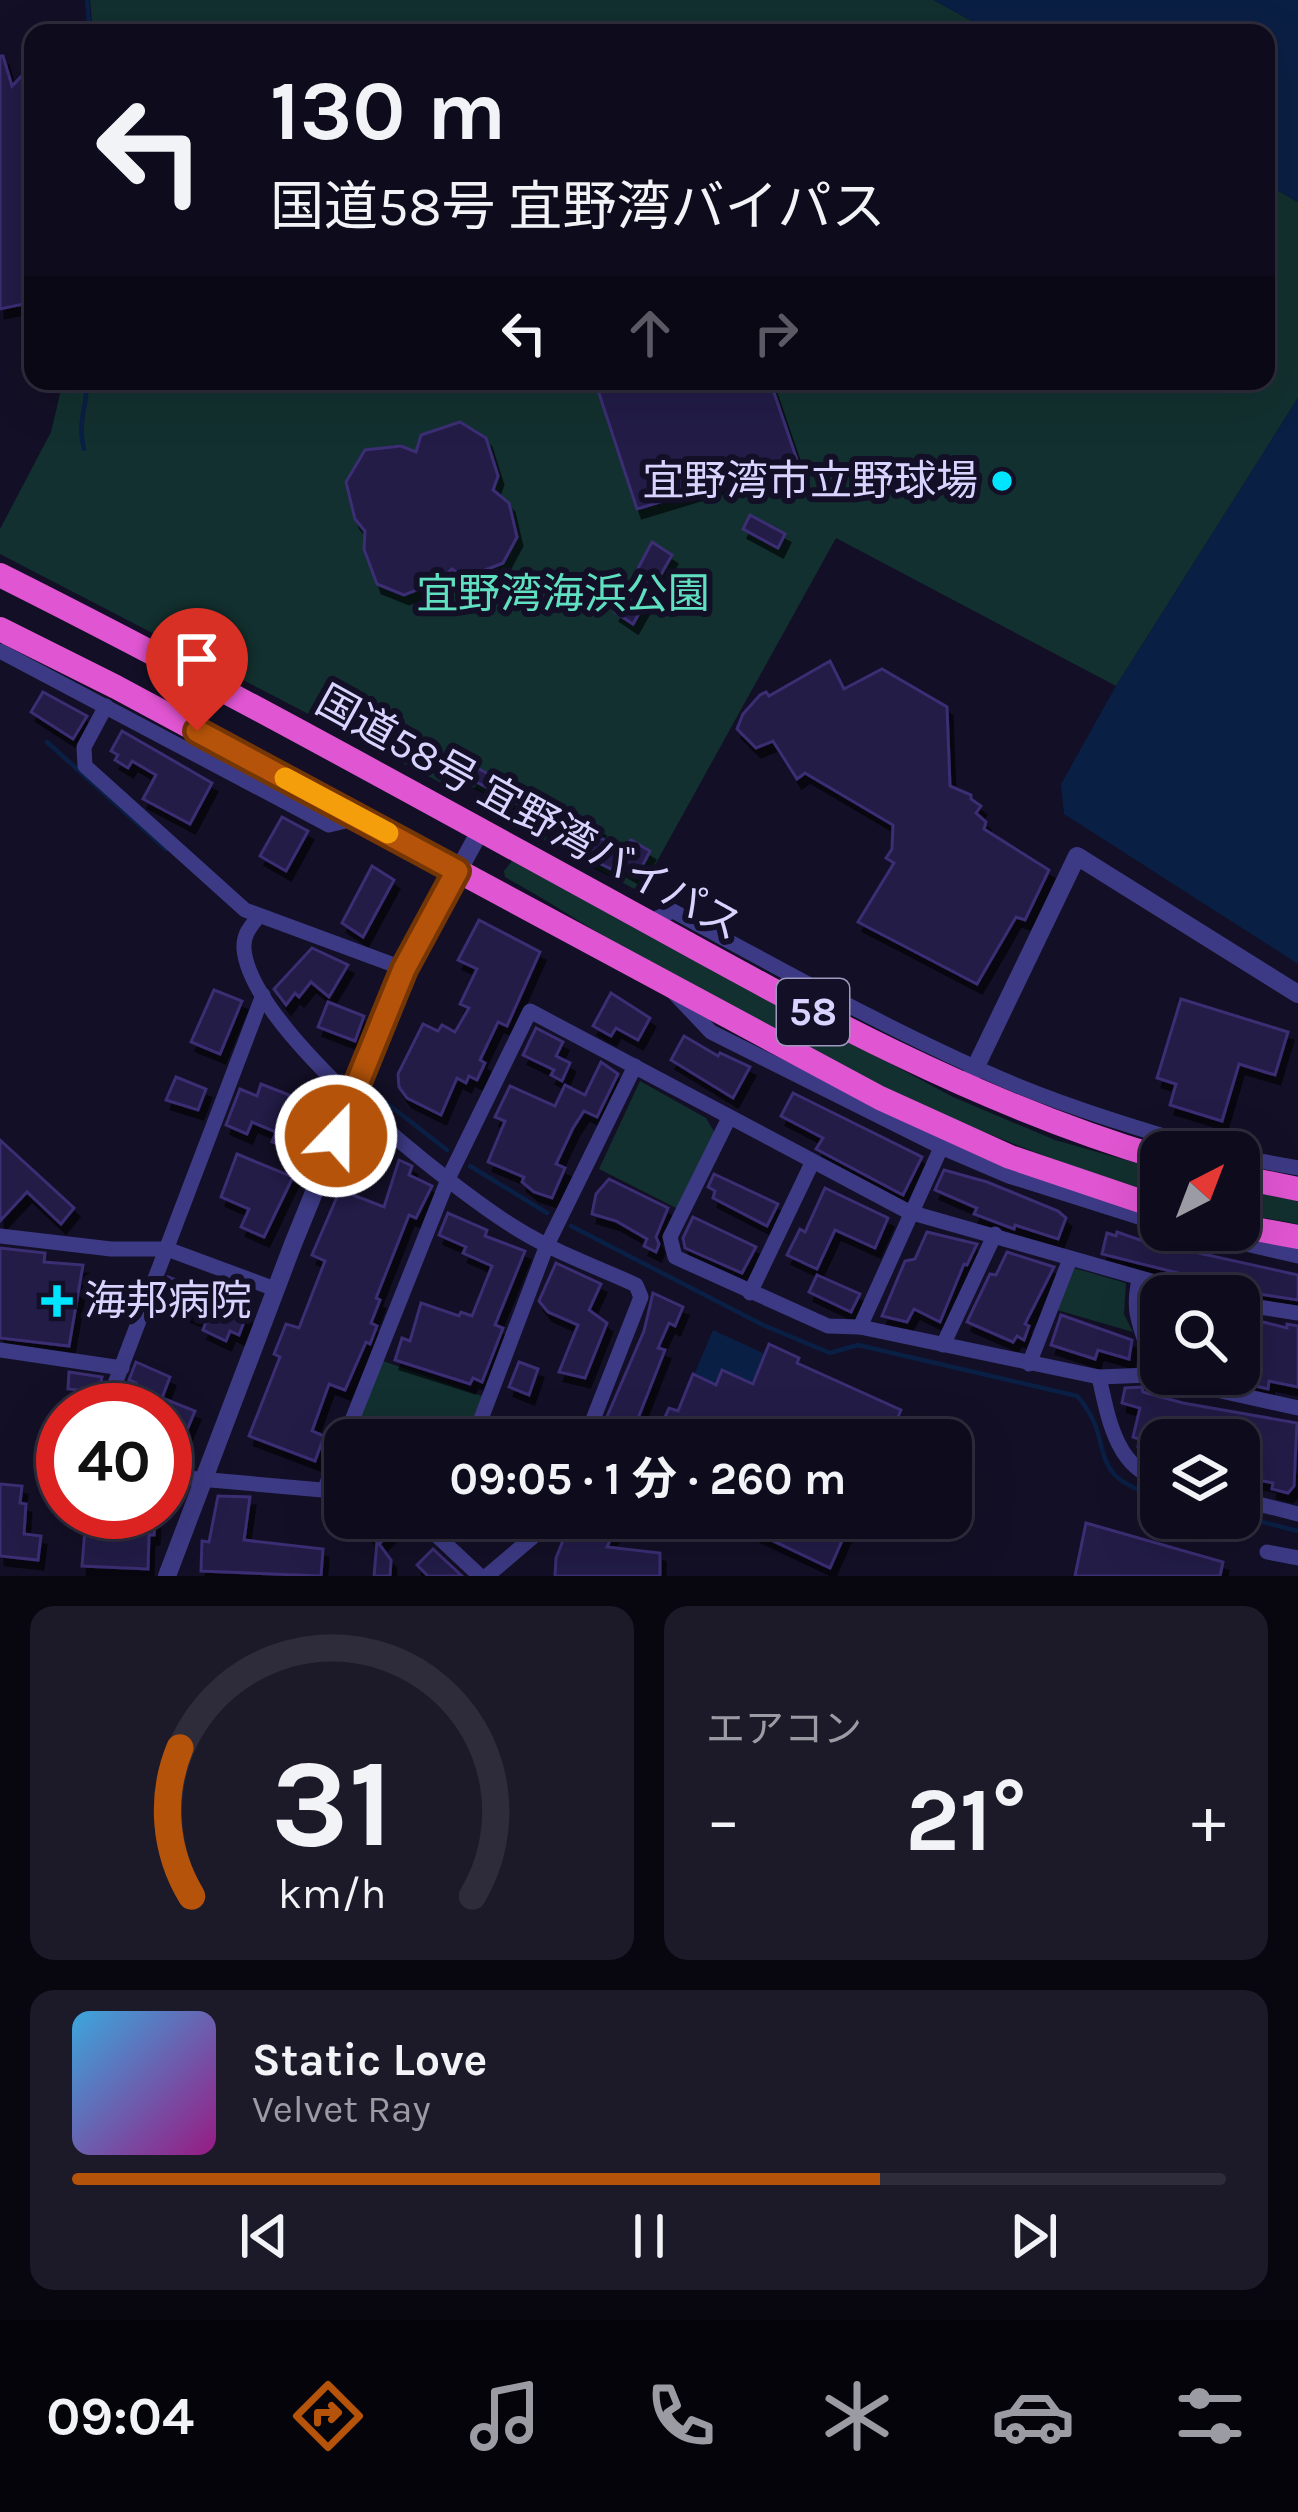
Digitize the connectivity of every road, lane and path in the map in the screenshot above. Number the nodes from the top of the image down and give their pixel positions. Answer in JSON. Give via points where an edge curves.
{"nodes":[{"id":1,"x":0,"y":574,"type":"edge"},
{"id":2,"x":0,"y":629,"type":"edge"},
{"id":3,"x":0,"y":651,"type":"edge"},
{"id":4,"x":106,"y":706,"type":"junction"},
{"id":5,"x":361,"y":818,"type":"junction"},
{"id":6,"x":480,"y":831,"type":"junction"},
{"id":7,"x":457,"y":871,"type":"junction"},
{"id":8,"x":258,"y":917,"type":"junction"},
{"id":9,"x":404,"y":969,"type":"junction"},
{"id":10,"x":1298,"y":994,"type":"edge"},
{"id":11,"x":263,"y":995,"type":"junction"},
{"id":12,"x":635,"y":1066,"type":"junction"},
{"id":13,"x":971,"y":1077,"type":"junction"},
{"id":14,"x":351,"y":1099,"type":"junction"},
{"id":15,"x":729,"y":1118,"type":"junction"},
{"id":16,"x":1150,"y":1131,"type":"edge"},
{"id":17,"x":945,"y":1138,"type":"junction"},
{"id":18,"x":1140,"y":1150,"type":"edge"},
{"id":19,"x":1260,"y":1161,"type":"edge"},
{"id":20,"x":812,"y":1163,"type":"junction"},
{"id":21,"x":1298,"y":1168,"type":"edge"},
{"id":22,"x":449,"y":1178,"type":"junction"},
{"id":23,"x":1260,"y":1181,"type":"edge"},
{"id":24,"x":1298,"y":1189,"type":"edge"},
{"id":25,"x":1140,"y":1201,"type":"edge"},
{"id":26,"x":909,"y":1212,"type":"junction"},
{"id":27,"x":1140,"y":1217,"type":"edge"},
{"id":28,"x":1260,"y":1230,"type":"edge"},
{"id":29,"x":995,"y":1234,"type":"junction"},
{"id":30,"x":0,"y":1236,"type":"edge"},
{"id":31,"x":1298,"y":1237,"type":"edge"},
{"id":32,"x":547,"y":1245,"type":"junction"},
{"id":33,"x":1260,"y":1247,"type":"edge"},
{"id":34,"x":167,"y":1249,"type":"junction"},
{"id":35,"x":1298,"y":1256,"type":"edge"},
{"id":36,"x":1070,"y":1259,"type":"junction"},
{"id":37,"x":1137,"y":1277,"type":"junction"},
{"id":38,"x":1140,"y":1278,"type":"edge"},
{"id":39,"x":275,"y":1289,"type":"junction"},
{"id":40,"x":749,"y":1293,"type":"junction"},
{"id":41,"x":1260,"y":1307,"type":"edge"},
{"id":42,"x":1298,"y":1313,"type":"edge"},
{"id":43,"x":860,"y":1327,"type":"junction"},
{"id":44,"x":1140,"y":1334,"type":"edge"},
{"id":45,"x":943,"y":1345,"type":"junction"},
{"id":46,"x":0,"y":1350,"type":"edge"},
{"id":47,"x":1029,"y":1364,"type":"junction"},
{"id":48,"x":122,"y":1368,"type":"junction"},
{"id":49,"x":1140,"y":1375,"type":"edge"},
{"id":50,"x":1099,"y":1377,"type":"junction"},
{"id":51,"x":116,"y":1383,"type":"edge"},
{"id":52,"x":1239,"y":1395,"type":"edge"},
{"id":53,"x":1298,"y":1408,"type":"edge"},
{"id":54,"x":353,"y":1419,"type":"edge"},
{"id":55,"x":480,"y":1419,"type":"edge"},
{"id":56,"x":593,"y":1419,"type":"edge"},
{"id":57,"x":1140,"y":1470,"type":"edge"},
{"id":58,"x":192,"y":1477,"type":"edge"},
{"id":59,"x":203,"y":1478,"type":"junction"},
{"id":60,"x":324,"y":1488,"type":"edge"},
{"id":61,"x":1260,"y":1504,"type":"edge"},
{"id":62,"x":1298,"y":1514,"type":"edge"},
{"id":63,"x":447,"y":1539,"type":"edge"},
{"id":64,"x":529,"y":1539,"type":"edge"},
{"id":65,"x":1267,"y":1552,"type":"dead end"},
{"id":66,"x":1298,"y":1558,"type":"edge"},
{"id":67,"x":167,"y":1576,"type":"edge"},
{"id":68,"x":483,"y":1576,"type":"edge"}],
"edges":[{"from":1,"to":6,"type":"highway","name":"国道58号 宜野湾バイパス","number":"58"},
{"from":2,"to":5,"type":"highway","name":"国道58号 宜野湾バイパス","number":"58"},
{"from":3,"to":4,"type":"street"},
{"from":4,"to":5,"type":"street","via":[[329,825]]},
{"from":4,"to":8,"type":"street","via":[[84,747],[85,766]]},
{"from":5,"to":7,"type":"highway","name":"国道58号 宜野湾バイパス","number":"58"},
{"from":6,"to":7,"type":"street"},
{"from":6,"to":13,"type":"highway","name":"国道58号 宜野湾バイパス","number":"58","via":[[802,1006]]},
{"from":7,"to":9,"type":"street"},
{"from":7,"to":17,"type":"highway","name":"国道58号 宜野湾バイパス","number":"58"},
{"from":8,"to":9,"type":"street"},
{"from":8,"to":11,"type":"street","via":[[243,945]]},
{"from":9,"to":14,"type":"street"},
{"from":10,"to":13,"type":"street","via":[[1077,856]]},
{"from":11,"to":14,"type":"street"},
{"from":11,"to":34,"type":"street"},
{"from":12,"to":15,"type":"street"},
{"from":12,"to":22,"type":"street","via":[[530,1011]]},
{"from":12,"to":32,"type":"street"},
{"from":13,"to":16,"type":"street"},
{"from":13,"to":18,"type":"highway","name":"国道58号 宜野湾バイパス","number":"58","via":[[1038,1118]]},
{"from":14,"to":22,"type":"street"},
{"from":14,"to":39,"type":"street"},
{"from":15,"to":20,"type":"street"},
{"from":15,"to":40,"type":"street","via":[[669,1247]]},
{"from":17,"to":25,"type":"highway","name":"国道58号 宜野湾バイパス","number":"58"},
{"from":17,"to":26,"type":"street"},
{"from":17,"to":27,"type":"street","via":[[1009,1175]]},
{"from":19,"to":21,"type":"street"},
{"from":20,"to":26,"type":"street"},
{"from":20,"to":40,"type":"street"},
{"from":22,"to":32,"type":"street"},
{"from":22,"to":54,"type":"street"},
{"from":23,"to":24,"type":"highway"},
{"from":26,"to":29,"type":"street"},
{"from":26,"to":43,"type":"street"},
{"from":28,"to":31,"type":"highway"},
{"from":29,"to":36,"type":"street"},
{"from":29,"to":45,"type":"street"},
{"from":30,"to":34,"type":"street"},
{"from":32,"to":55,"type":"street"},
{"from":32,"to":56,"type":"street","via":[[636,1285],[641,1297]]},
{"from":33,"to":35,"type":"street"},
{"from":34,"to":39,"type":"street"},
{"from":34,"to":48,"type":"street"},
{"from":36,"to":37,"type":"street"},
{"from":36,"to":47,"type":"street"},
{"from":37,"to":38,"type":"street"},
{"from":37,"to":44,"type":"street","via":[[1132,1319]]},
{"from":39,"to":59,"type":"street"},
{"from":40,"to":43,"type":"street","via":[[828,1326]]},
{"from":41,"to":42,"type":"street"},
{"from":43,"to":45,"type":"street"},
{"from":45,"to":47,"type":"street"},
{"from":46,"to":48,"type":"street"},
{"from":47,"to":50,"type":"street"},
{"from":48,"to":51,"type":"street"},
{"from":49,"to":50,"type":"street"},
{"from":50,"to":57,"type":"street","via":[[1124,1457]]},
{"from":52,"to":53,"type":"street"},
{"from":58,"to":59,"type":"street"},
{"from":59,"to":60,"type":"street"},
{"from":59,"to":67,"type":"street"},
{"from":61,"to":62,"type":"street"},
{"from":63,"to":68,"type":"street"},
{"from":64,"to":68,"type":"street"},
{"from":65,"to":66,"type":"street"}]}
